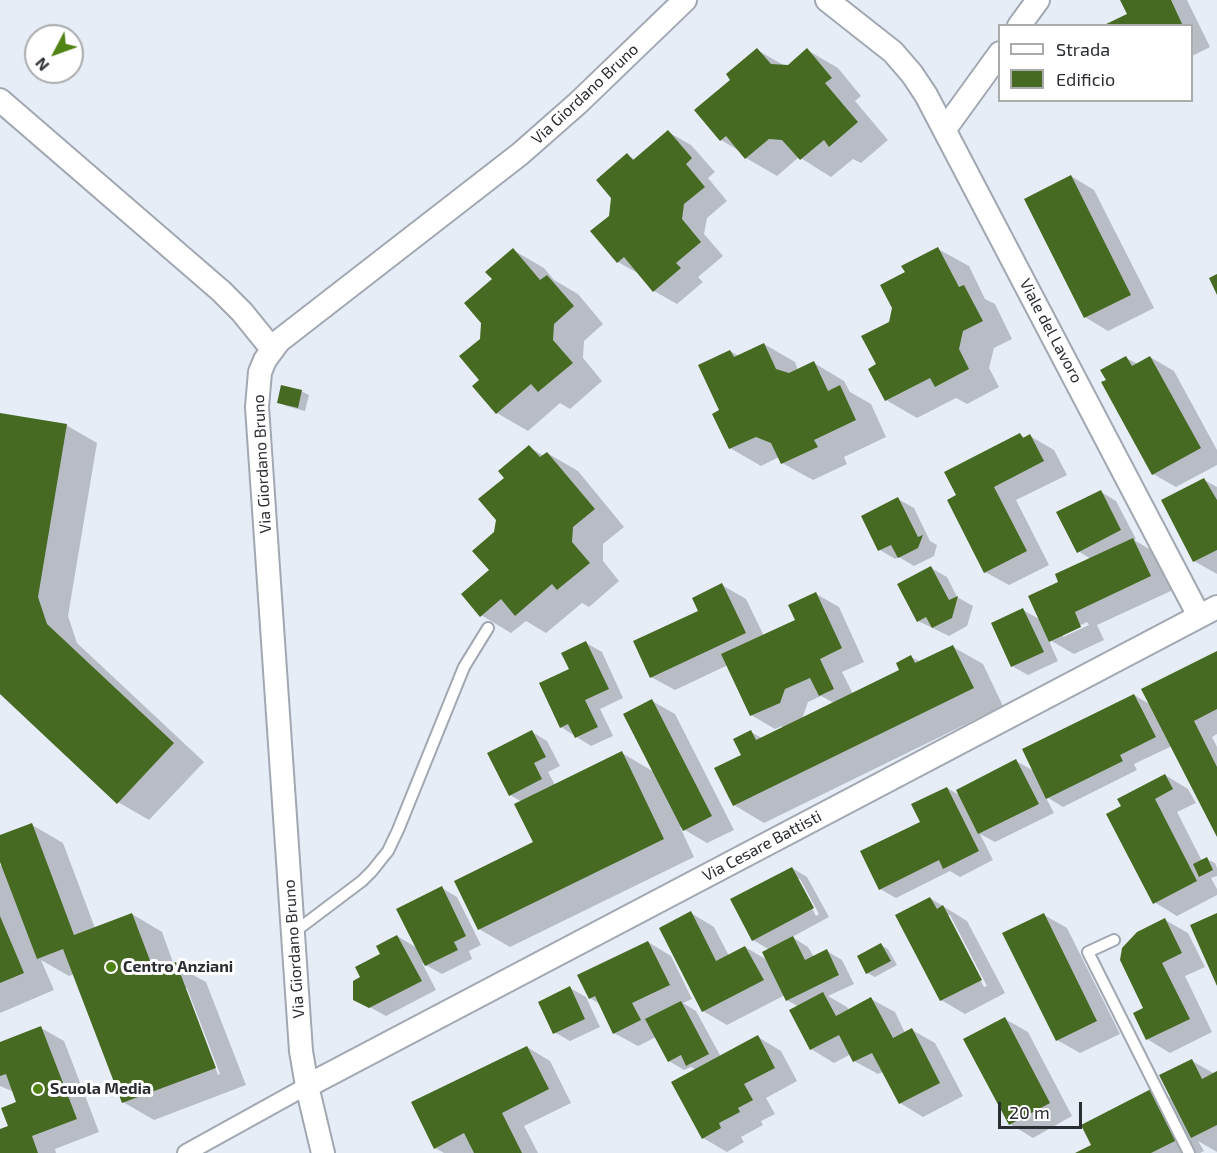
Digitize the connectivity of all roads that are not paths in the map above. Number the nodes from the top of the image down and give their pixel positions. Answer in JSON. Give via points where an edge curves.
{"nodes":[{"id":1,"x":685,"y":0,"type":"edge"},
{"id":2,"x":827,"y":0,"type":"edge"},
{"id":3,"x":1038,"y":0,"type":"edge"},
{"id":4,"x":1020,"y":24,"type":"edge"},
{"id":5,"x":998,"y":54,"type":"edge"},
{"id":6,"x":0,"y":100,"type":"edge"},
{"id":7,"x":945,"y":129,"type":"junction"},
{"id":8,"x":272,"y":349,"type":"junction"},
{"id":9,"x":1208,"y":611,"type":"edge"},
{"id":10,"x":488,"y":628,"type":"dead end"},
{"id":11,"x":292,"y":933,"type":"junction"},
{"id":12,"x":1114,"y":940,"type":"dead end"},
{"id":13,"x":307,"y":1086,"type":"junction"},
{"id":14,"x":186,"y":1153,"type":"edge"},
{"id":15,"x":323,"y":1153,"type":"edge"},
{"id":16,"x":1189,"y":1153,"type":"edge"}],
"edges":[{"from":1,"to":8,"type":"street","name":"Via Giordano Bruno","via":[[520,154]]},
{"from":2,"to":7,"type":"street","via":[[900,59]]},
{"from":3,"to":4,"type":"street"},
{"from":5,"to":7,"type":"street"},
{"from":6,"to":8,"type":"street","via":[[221,291]]},
{"from":7,"to":9,"type":"street","name":"Viale del Lavoro"},
{"from":8,"to":11,"type":"street","name":"Via Giordano Bruno","via":[[260,372],[257,407]]},
{"from":9,"to":13,"type":"street","name":"Via Cesare Battisti"},
{"from":10,"to":11,"type":"lane","via":[[464,667],[388,851],[362,881]]},
{"from":11,"to":13,"type":"street","name":"Via Giordano Bruno"},
{"from":12,"to":16,"type":"lane","via":[[1088,952]]},
{"from":13,"to":14,"type":"street"},
{"from":13,"to":15,"type":"street","name":"Via Giordano Bruno"}]}
